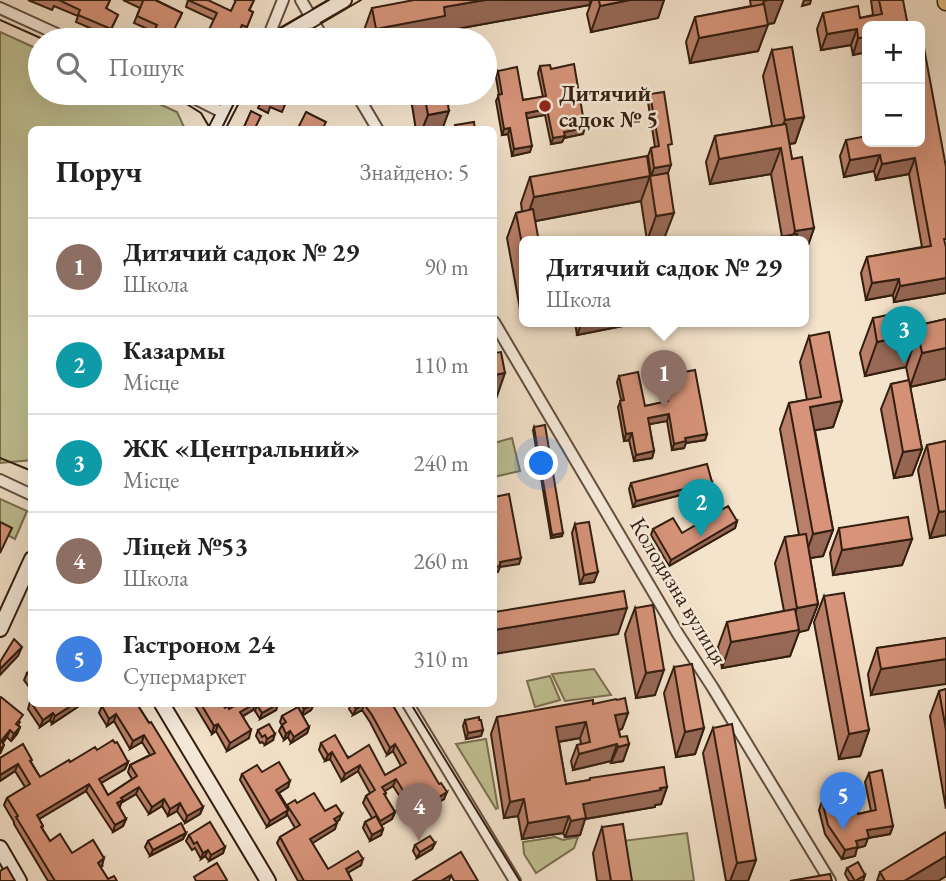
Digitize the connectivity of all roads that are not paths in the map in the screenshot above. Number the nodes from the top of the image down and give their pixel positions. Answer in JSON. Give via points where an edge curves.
{"nodes":[{"id":1,"x":283,"y":0,"type":"edge"},
{"id":2,"x":301,"y":0,"type":"edge"},
{"id":3,"x":344,"y":0,"type":"edge"},
{"id":4,"x":0,"y":8,"type":"edge"},
{"id":5,"x":312,"y":19,"type":"junction"},
{"id":6,"x":44,"y":28,"type":"edge"},
{"id":7,"x":272,"y":28,"type":"edge"},
{"id":8,"x":296,"y":28,"type":"edge"},
{"id":9,"x":317,"y":28,"type":"edge"},
{"id":10,"x":208,"y":105,"type":"edge"},
{"id":11,"x":228,"y":105,"type":"edge"},
{"id":12,"x":363,"y":105,"type":"edge"},
{"id":13,"x":224,"y":113,"type":"junction"},
{"id":14,"x":218,"y":126,"type":"edge"},
{"id":15,"x":376,"y":126,"type":"edge"},
{"id":16,"x":497,"y":327,"type":"edge"},
{"id":17,"x":0,"y":480,"type":"edge"},
{"id":18,"x":28,"y":493,"type":"edge"},
{"id":19,"x":28,"y":576,"type":"edge"},
{"id":20,"x":0,"y":629,"type":"edge"},
{"id":21,"x":164,"y":707,"type":"edge"},
{"id":22,"x":410,"y":707,"type":"edge"},
{"id":23,"x":0,"y":848,"type":"edge"},
{"id":24,"x":19,"y":881,"type":"edge"},
{"id":25,"x":268,"y":881,"type":"edge"},
{"id":26,"x":515,"y":881,"type":"edge"},
{"id":27,"x":830,"y":881,"type":"edge"}],
"edges":[{"from":1,"to":7,"type":"street"},
{"from":2,"to":5,"type":"street"},
{"from":3,"to":5,"type":"street"},
{"from":4,"to":6,"type":"street"},
{"from":5,"to":8,"type":"street"},
{"from":5,"to":9,"type":"street"},
{"from":10,"to":13,"type":"street"},
{"from":11,"to":13,"type":"street"},
{"from":12,"to":15,"type":"street"},
{"from":13,"to":14,"type":"street"},
{"from":16,"to":27,"type":"street","name":"Колодязна вулиця"},
{"from":17,"to":18,"type":"street"},
{"from":19,"to":20,"type":"street"},
{"from":21,"to":25,"type":"street"},
{"from":22,"to":26,"type":"street"},
{"from":23,"to":24,"type":"street"}]}
